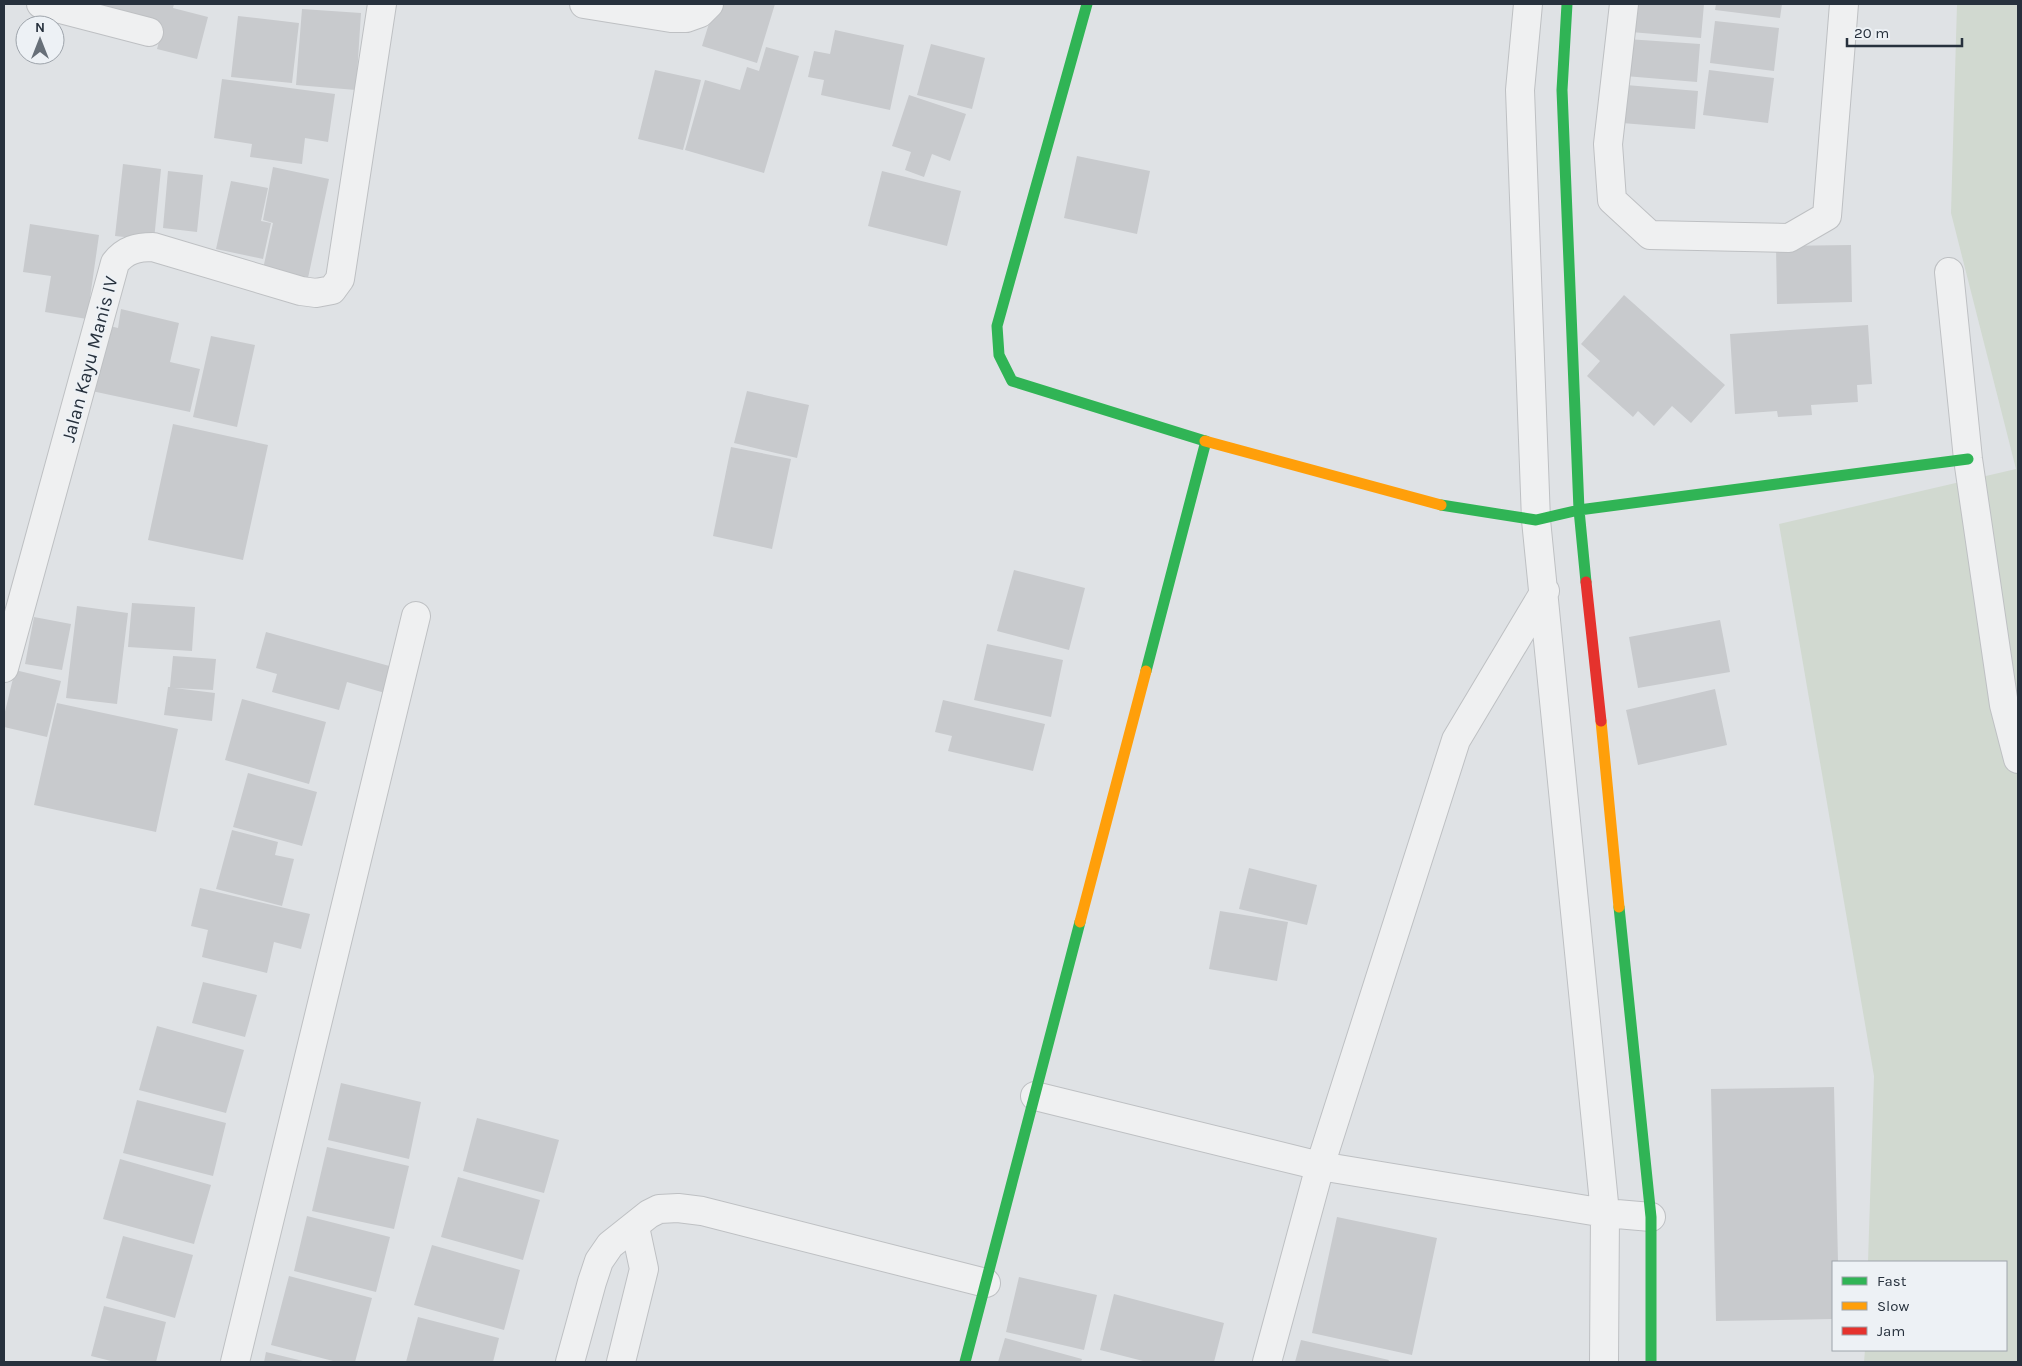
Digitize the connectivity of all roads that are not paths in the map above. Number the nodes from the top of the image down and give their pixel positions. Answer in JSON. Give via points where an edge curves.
{"nodes":[{"id":1,"x":41,"y":4,"type":"edge"},
{"id":2,"x":382,"y":4,"type":"edge"},
{"id":3,"x":584,"y":4,"type":"edge"},
{"id":4,"x":709,"y":4,"type":"edge"},
{"id":5,"x":1087,"y":4,"type":"edge"},
{"id":6,"x":1528,"y":4,"type":"edge"},
{"id":7,"x":1567,"y":4,"type":"edge"},
{"id":8,"x":1624,"y":4,"type":"edge"},
{"id":9,"x":1844,"y":4,"type":"edge"},
{"id":10,"x":149,"y":32,"type":"dead end"},
{"id":11,"x":1949,"y":272,"type":"dead end"},
{"id":12,"x":1206,"y":441,"type":"junction"},
{"id":13,"x":1968,"y":459,"type":"junction"},
{"id":14,"x":1579,"y":510,"type":"junction"},
{"id":15,"x":1536,"y":520,"type":"junction"},
{"id":16,"x":1544,"y":591,"type":"junction"},
{"id":17,"x":416,"y":616,"type":"dead end"},
{"id":18,"x":4,"y":668,"type":"edge"},
{"id":19,"x":2018,"y":759,"type":"edge"},
{"id":20,"x":1034,"y":1096,"type":"junction"},
{"id":21,"x":1320,"y":1166,"type":"junction"},
{"id":22,"x":1605,"y":1213,"type":"junction"},
{"id":23,"x":1651,"y":1217,"type":"junction"},
{"id":24,"x":635,"y":1227,"type":"junction"},
{"id":25,"x":986,"y":1283,"type":"junction"},
{"id":26,"x":234,"y":1362,"type":"edge"},
{"id":27,"x":570,"y":1362,"type":"edge"},
{"id":28,"x":621,"y":1362,"type":"edge"},
{"id":29,"x":965,"y":1362,"type":"edge"},
{"id":30,"x":1267,"y":1362,"type":"edge"},
{"id":31,"x":1604,"y":1362,"type":"edge"},
{"id":32,"x":1651,"y":1362,"type":"edge"}],
"edges":[{"from":1,"to":10,"type":"street"},
{"from":2,"to":18,"type":"street","name":"Jalan Kayu Manis IV","via":[[340,279],[332,290],[301,291],[153,247],[138,247],[120,256],[115,263]]},
{"from":3,"to":4,"type":"street","via":[[671,18],[686,18],[700,13]]},
{"from":5,"to":12,"type":"street","via":[[997,326],[1000,364],[1012,381]]},
{"from":6,"to":15,"type":"street","via":[[1520,90]]},
{"from":7,"to":14,"type":"street","via":[[1562,90]]},
{"from":8,"to":9,"type":"street","via":[[1608,144],[1612,200],[1650,235],[1790,238],[1827,216]]},
{"from":11,"to":13,"type":"street"},
{"from":12,"to":15,"type":"street","via":[[1450,508]]},
{"from":12,"to":20,"type":"street"},
{"from":13,"to":14,"type":"street"},
{"from":13,"to":19,"type":"street","via":[[2004,704]]},
{"from":14,"to":15,"type":"street"},
{"from":14,"to":23,"type":"street"},
{"from":15,"to":16,"type":"street"},
{"from":16,"to":21,"type":"street","via":[[1456,740]]},
{"from":16,"to":22,"type":"street"},
{"from":17,"to":26,"type":"street"},
{"from":20,"to":21,"type":"street"},
{"from":20,"to":25,"type":"street"},
{"from":21,"to":22,"type":"street"},
{"from":21,"to":30,"type":"street"},
{"from":22,"to":23,"type":"street"},
{"from":22,"to":31,"type":"street"},
{"from":23,"to":32,"type":"street"},
{"from":24,"to":25,"type":"street","via":[[659,1209],[702,1211]]},
{"from":24,"to":27,"type":"street","via":[[610,1245],[599,1261]]},
{"from":24,"to":28,"type":"street","via":[[644,1269]]},
{"from":25,"to":29,"type":"street"}]}
